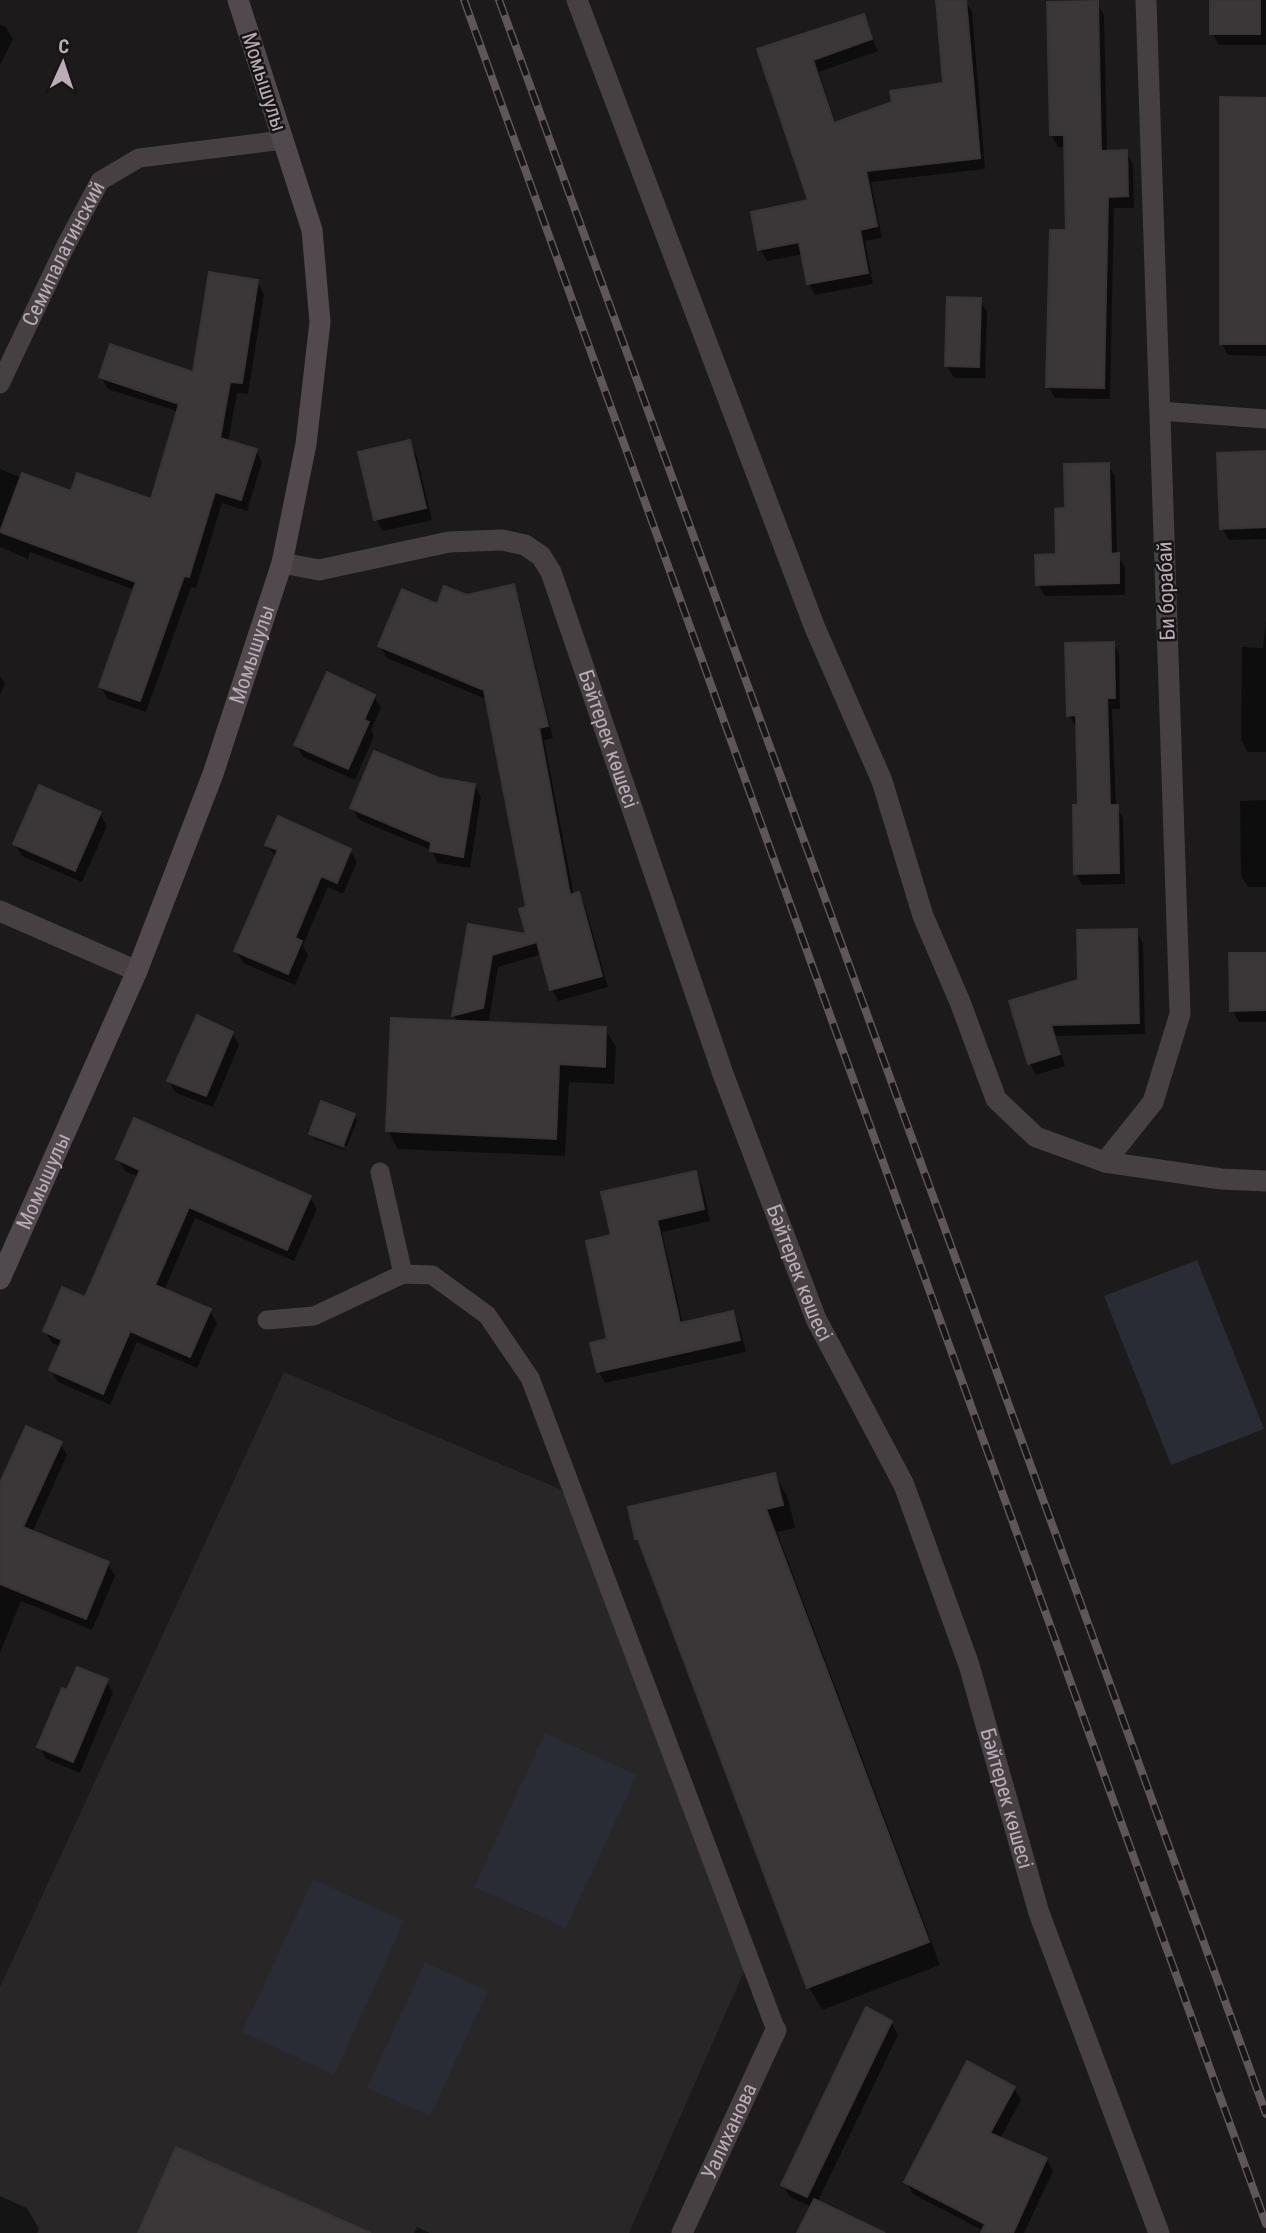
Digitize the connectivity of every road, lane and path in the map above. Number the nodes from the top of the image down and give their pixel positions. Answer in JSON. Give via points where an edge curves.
{"nodes":[{"id":1,"x":238,"y":0,"type":"edge"},
{"id":2,"x":577,"y":0,"type":"edge"},
{"id":3,"x":1146,"y":0,"type":"edge"},
{"id":4,"x":284,"y":141,"type":"junction"},
{"id":5,"x":0,"y":384,"type":"edge"},
{"id":6,"x":1160,"y":411,"type":"junction"},
{"id":7,"x":1266,"y":419,"type":"edge"},
{"id":8,"x":282,"y":564,"type":"junction"},
{"id":9,"x":0,"y":912,"type":"edge"},
{"id":10,"x":137,"y":971,"type":"junction"},
{"id":11,"x":1105,"y":1162,"type":"junction"},
{"id":12,"x":380,"y":1172,"type":"dead end"},
{"id":13,"x":1266,"y":1181,"type":"edge"},
{"id":14,"x":403,"y":1274,"type":"junction"},
{"id":15,"x":0,"y":1279,"type":"edge"},
{"id":16,"x":267,"y":1320,"type":"dead end"},
{"id":17,"x":776,"y":2030,"type":"joint"},
{"id":18,"x":682,"y":2233,"type":"edge"},
{"id":19,"x":1160,"y":2233,"type":"edge"}],
"edges":[{"from":1,"to":4,"type":"main road","name":"Момышулы"},
{"from":2,"to":11,"type":"street","via":[[815,628],[882,781],[923,916],[996,1098],[1036,1137]]},
{"from":3,"to":6,"type":"street","name":"Би борабай"},
{"from":4,"to":5,"type":"lane","name":"Семипалатинский","via":[[139,158],[100,181]]},
{"from":4,"to":8,"type":"main road","name":"Момышулы","via":[[312,230],[320,322],[306,444]]},
{"from":6,"to":7,"type":"lane"},
{"from":6,"to":11,"type":"street","name":"Би борабай","via":[[1180,1014],[1153,1102]]},
{"from":8,"to":10,"type":"main road","name":"Момышулы","via":[[213,774]]},
{"from":8,"to":19,"type":"street","name":"Бәйтерек көшесі","via":[[319,570],[449,541],[502,541],[525,545],[541,556],[551,572],[723,1074],[816,1318],[904,1485],[969,1665],[1039,1913]]},
{"from":9,"to":10,"type":"street"},
{"from":10,"to":15,"type":"main road","name":"Момышулы"},
{"from":11,"to":13,"type":"street"},
{"from":12,"to":14,"type":"lane"},
{"from":14,"to":16,"type":"lane","via":[[314,1316]]},
{"from":14,"to":17,"type":"lane","via":[[432,1275],[487,1315],[530,1378]]},
{"from":17,"to":18,"type":"street","name":"Уалиханова"}]}
